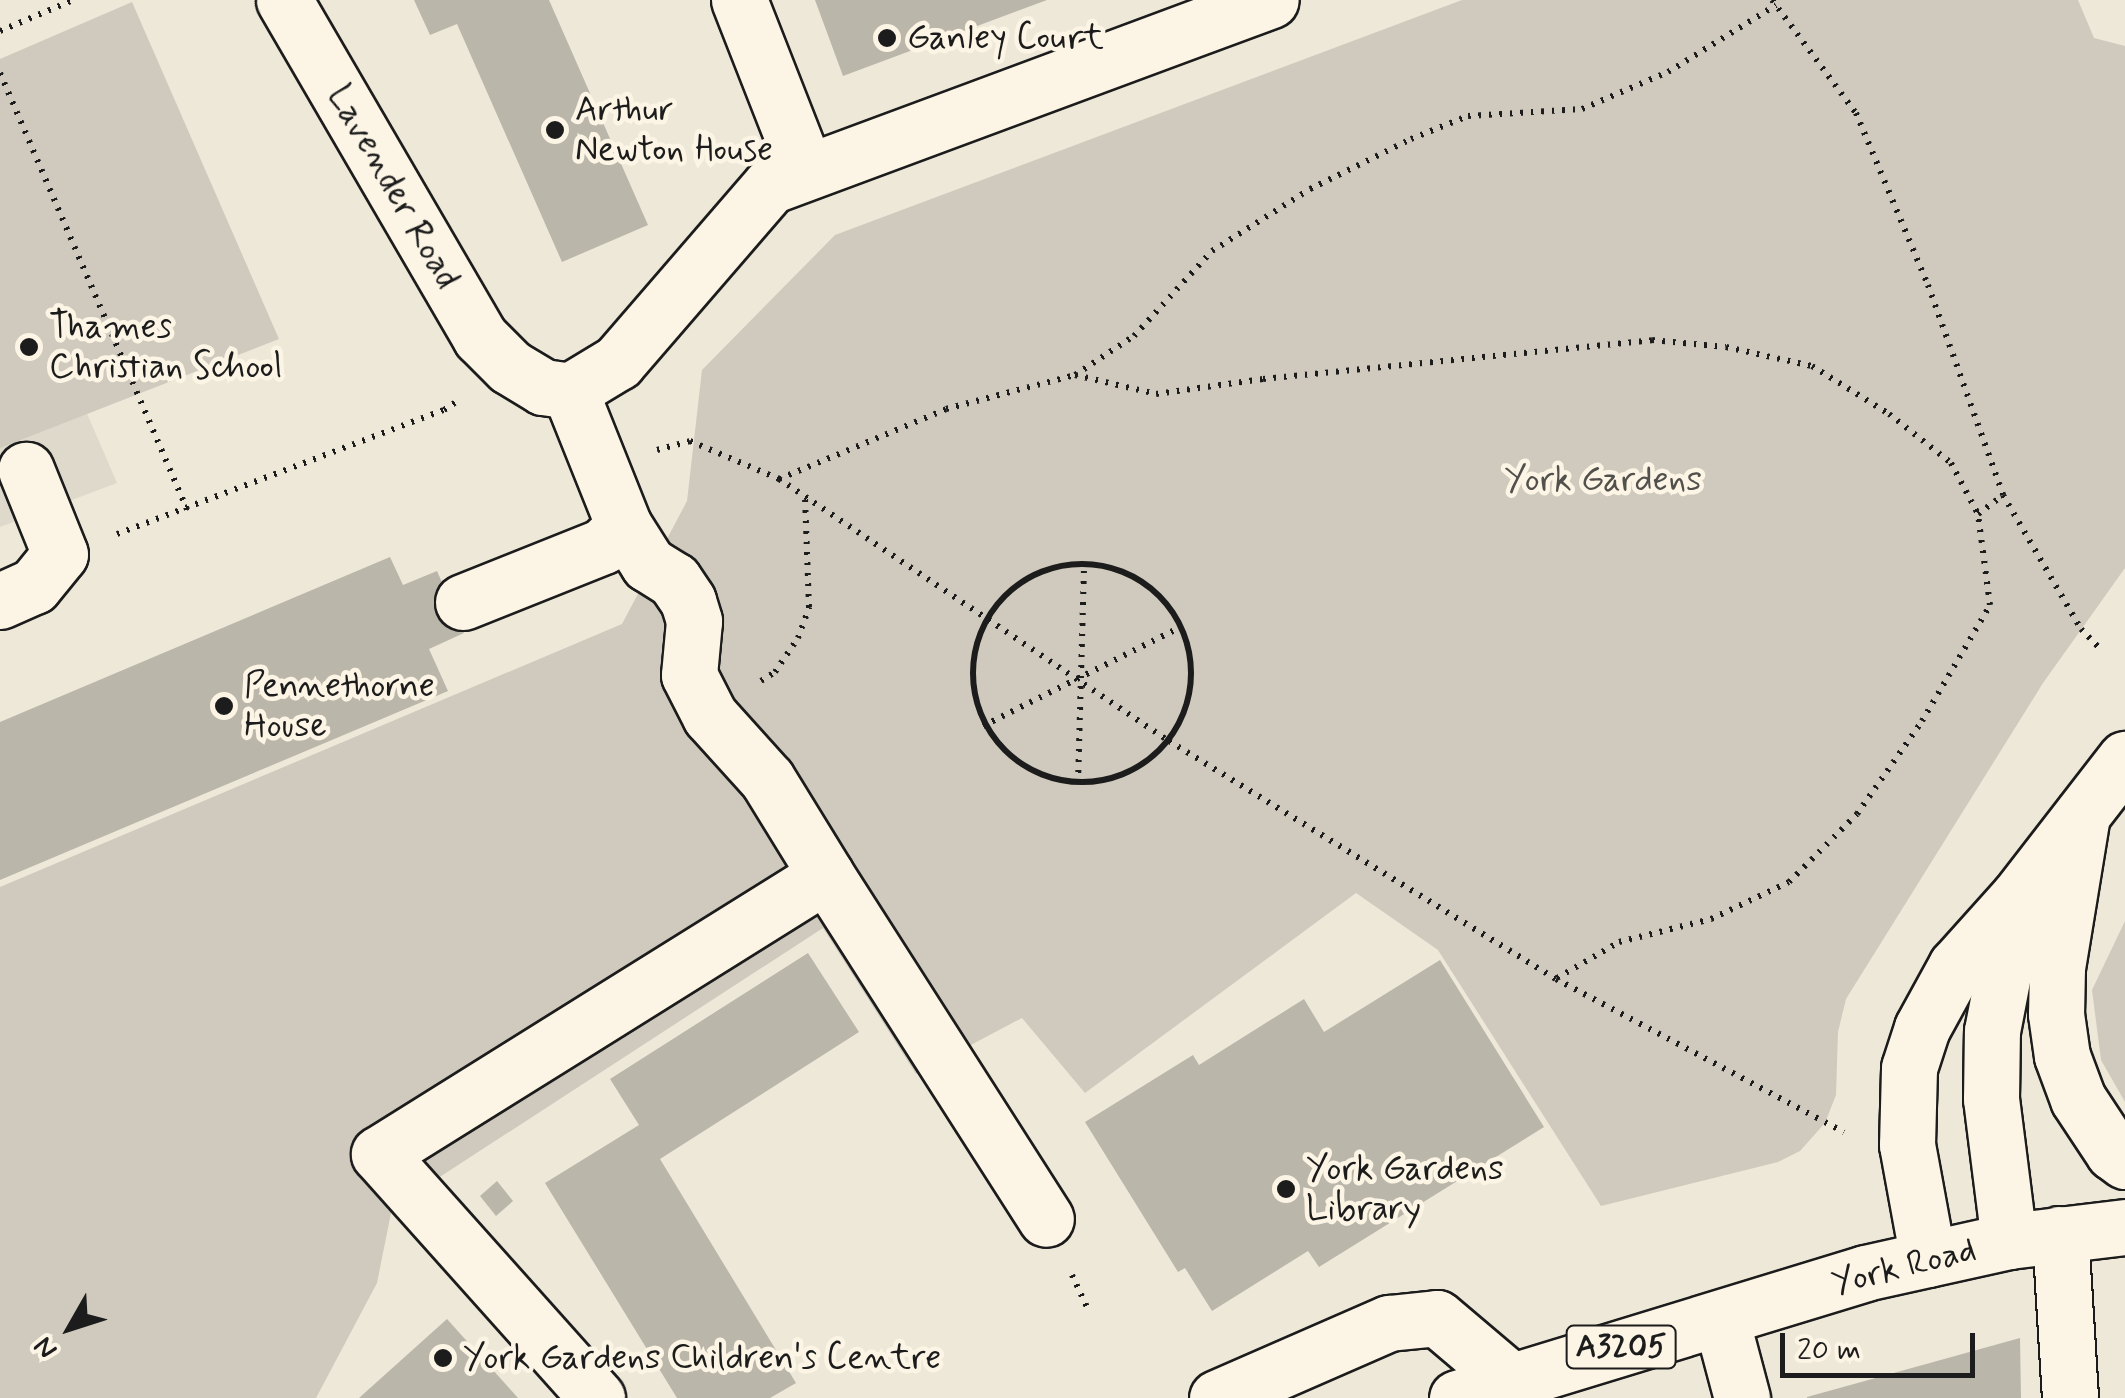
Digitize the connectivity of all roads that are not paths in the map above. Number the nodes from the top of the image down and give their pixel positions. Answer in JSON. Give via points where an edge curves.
{"nodes":[{"id":1,"x":284,"y":0,"type":"edge"},
{"id":2,"x":740,"y":0,"type":"edge"},
{"id":3,"x":1271,"y":0,"type":"edge"},
{"id":4,"x":806,"y":171,"type":"junction"},
{"id":5,"x":570,"y":391,"type":"junction"},
{"id":6,"x":26,"y":470,"type":"dead end"},
{"id":7,"x":624,"y":526,"type":"junction"},
{"id":8,"x":0,"y":601,"type":"edge"},
{"id":9,"x":462,"y":602,"type":"dead end"},
{"id":10,"x":2125,"y":759,"type":"edge"},
{"id":11,"x":2083,"y":812,"type":"junction"},
{"id":12,"x":826,"y":875,"type":"junction"},
{"id":13,"x":2018,"y":897,"type":"junction"},
{"id":14,"x":2125,"y":1161,"type":"edge"},
{"id":15,"x":1046,"y":1219,"type":"dead end"},
{"id":16,"x":2125,"y":1226,"type":"edge"},
{"id":17,"x":2034,"y":1238,"type":"junction"},
{"id":18,"x":1928,"y":1259,"type":"junction"},
{"id":19,"x":1720,"y":1319,"type":"junction"},
{"id":20,"x":1508,"y":1380,"type":"junction"},
{"id":21,"x":596,"y":1398,"type":"edge"},
{"id":22,"x":1218,"y":1398,"type":"edge"},
{"id":23,"x":1457,"y":1398,"type":"edge"},
{"id":24,"x":1742,"y":1398,"type":"edge"},
{"id":25,"x":2070,"y":1398,"type":"edge"}],
"edges":[{"from":1,"to":5,"type":"main road","name":"Lavender Road","via":[[480,336],[510,367],[543,387]]},
{"from":2,"to":4,"type":"main road"},
{"from":3,"to":4,"type":"main road"},
{"from":4,"to":5,"type":"main road","via":[[770,186],[618,362]]},
{"from":5,"to":7,"type":"main road"},
{"from":6,"to":8,"type":"main road","via":[[60,554],[34,586]]},
{"from":7,"to":9,"type":"main road","via":[[603,546]]},
{"from":7,"to":12,"type":"main road","via":[[648,564],[674,580],[688,601],[694,621],[689,675],[710,716],[767,779]]},
{"from":10,"to":11,"type":"main road"},
{"from":11,"to":13,"type":"main road"},
{"from":11,"to":14,"type":"main road","via":[[2057,968],[2056,1014],[2078,1099]]},
{"from":12,"to":15,"type":"main road"},
{"from":12,"to":21,"type":"main road","via":[[379,1154]]},
{"from":13,"to":17,"type":"main road","via":[[1992,1032],[1992,1099]]},
{"from":13,"to":18,"type":"main road","via":[[1956,966],[1909,1068],[1906,1144]]},
{"from":16,"to":17,"type":"main road","name":"York Road","number":"A3205"},
{"from":17,"to":18,"type":"main road","name":"York Road","number":"A3205"},
{"from":17,"to":25,"type":"main road"},
{"from":18,"to":19,"type":"main road","name":"York Road","number":"A3205"},
{"from":19,"to":20,"type":"main road","name":"York Road","number":"A3205"},
{"from":19,"to":24,"type":"main road"},
{"from":20,"to":22,"type":"main road","via":[[1437,1318],[1389,1323]]},
{"from":20,"to":23,"type":"main road","name":"York Road","number":"A3205"}]}
